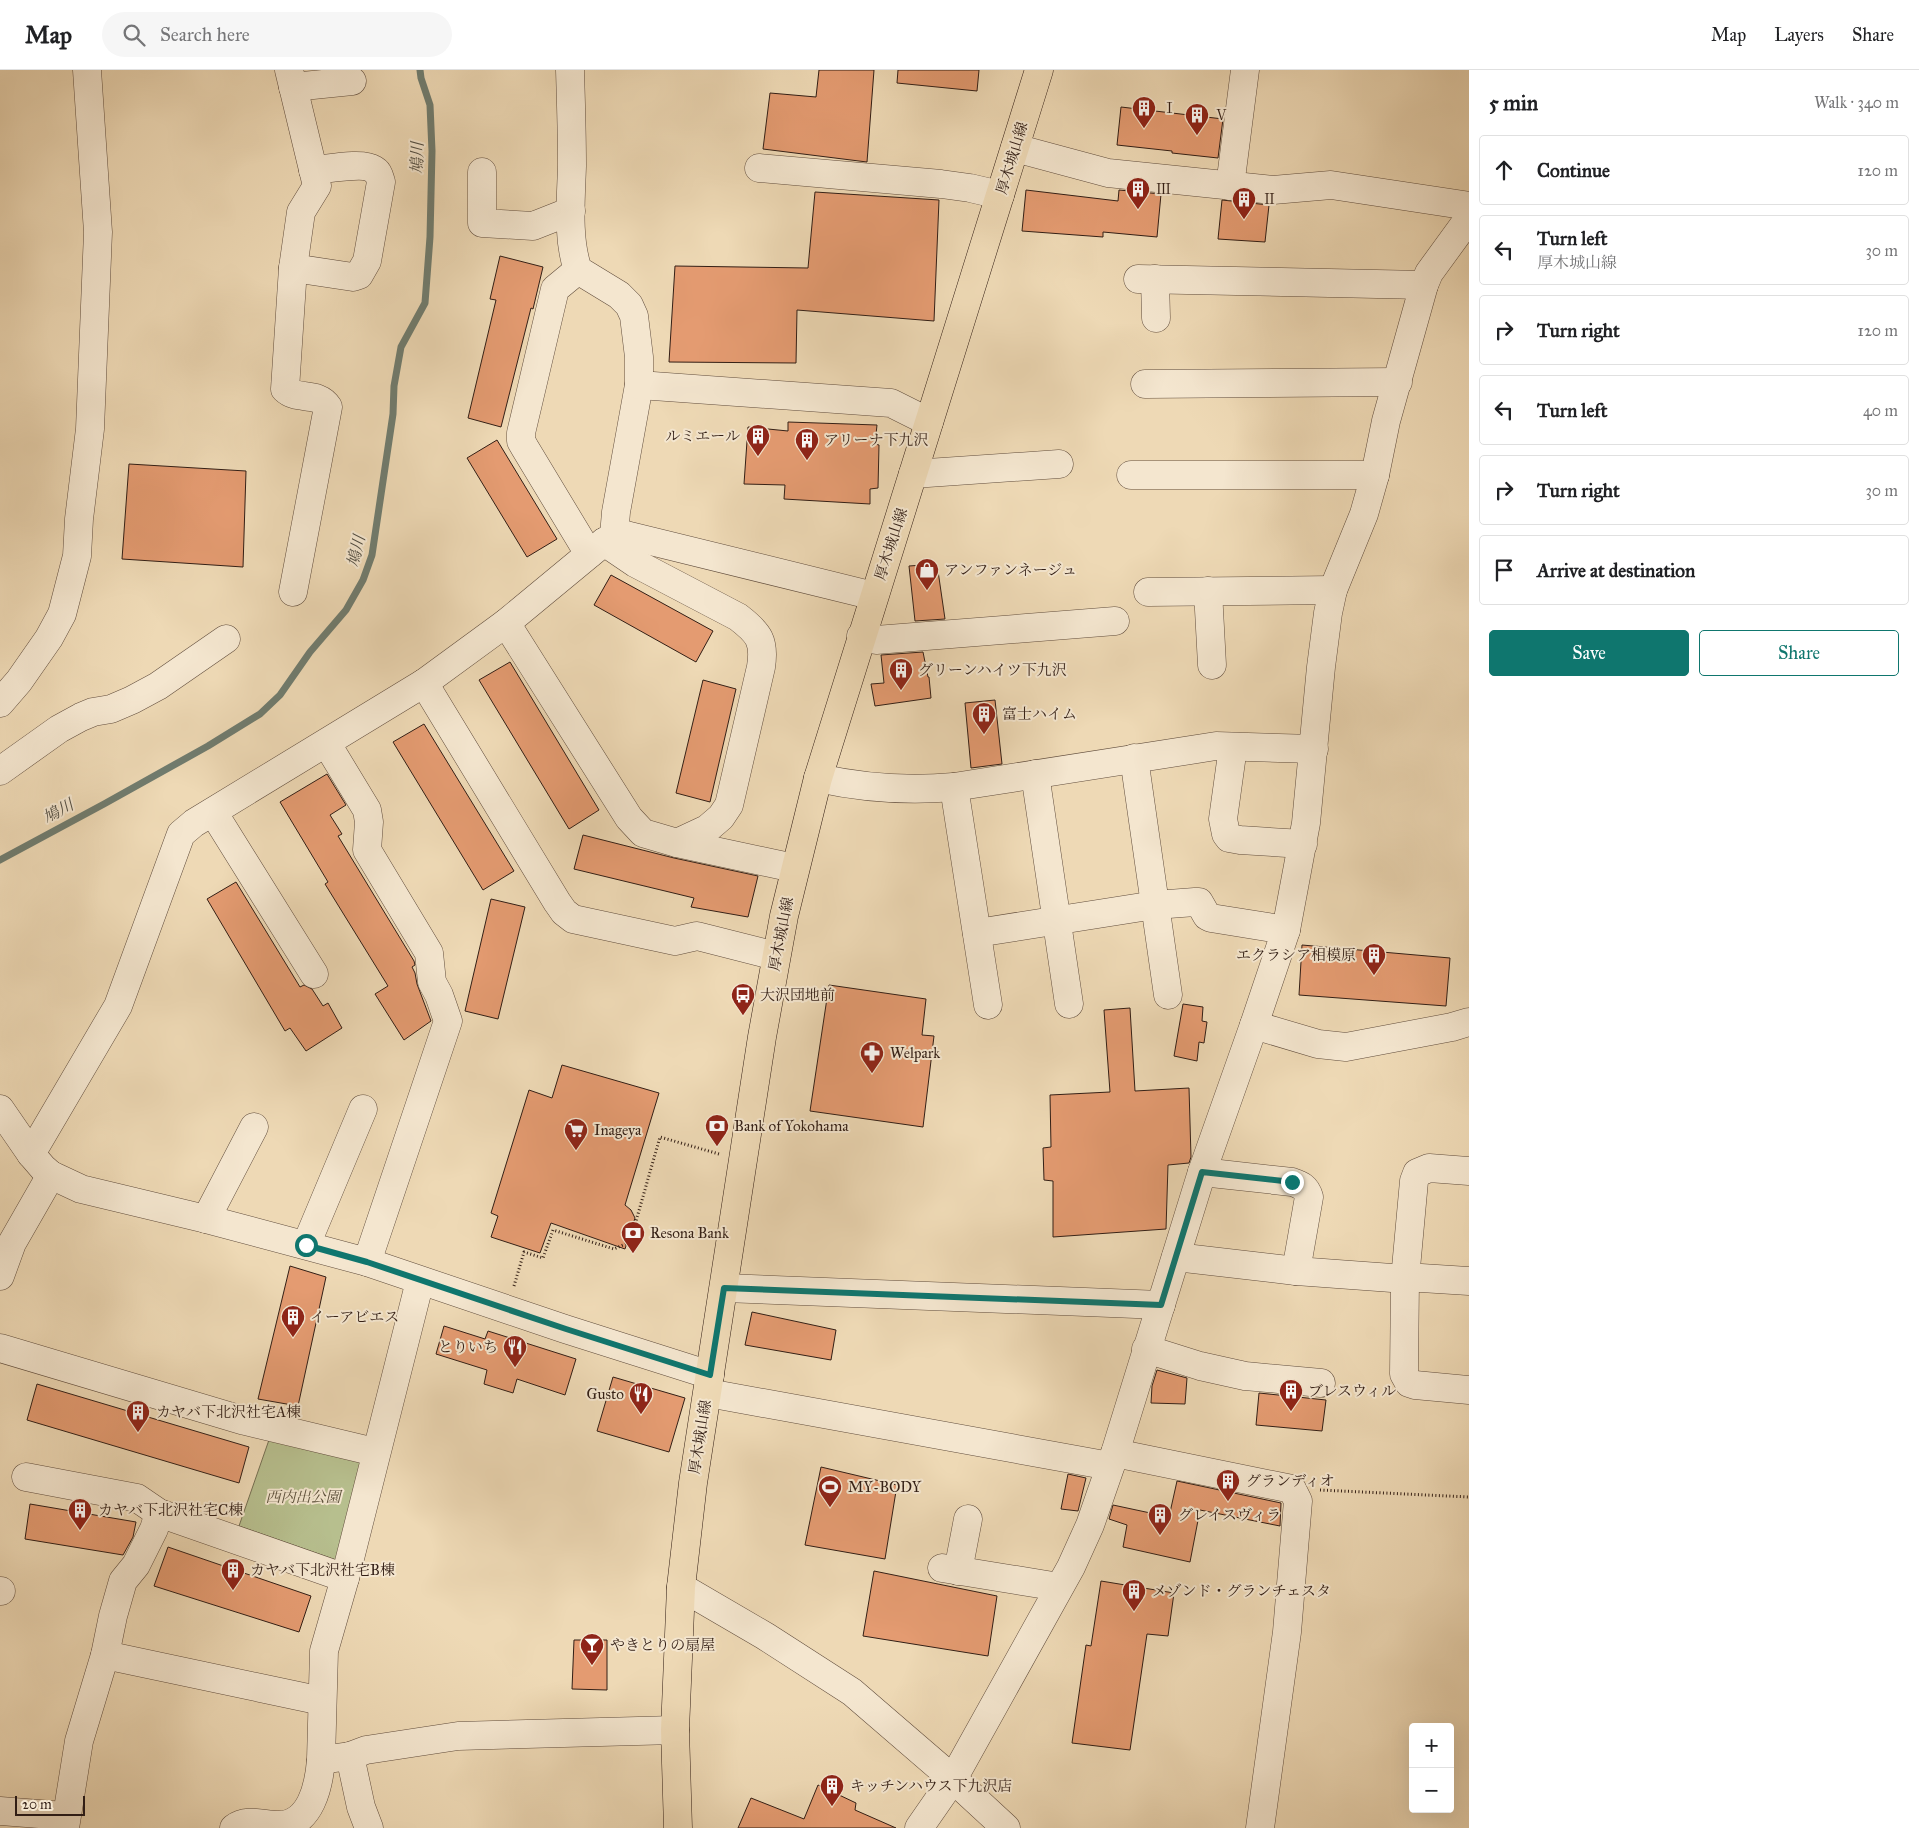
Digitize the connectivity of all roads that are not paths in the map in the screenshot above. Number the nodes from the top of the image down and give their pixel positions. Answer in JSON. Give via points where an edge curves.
{"nodes":[{"id":1,"x":87,"y":70,"type":"edge"},
{"id":2,"x":570,"y":70,"type":"edge"},
{"id":3,"x":1039,"y":70,"type":"edge"},
{"id":4,"x":1245,"y":70,"type":"edge"},
{"id":5,"x":291,"y":79,"type":"edge"},
{"id":6,"x":352,"y":81,"type":"dead end"},
{"id":7,"x":1015,"y":148,"type":"junction"},
{"id":8,"x":759,"y":168,"type":"dead end"},
{"id":9,"x":313,"y":170,"type":"junction"},
{"id":10,"x":482,"y":172,"type":"dead end"},
{"id":11,"x":1230,"y":186,"type":"junction"},
{"id":12,"x":1000,"y":195,"type":"junction"},
{"id":13,"x":1469,"y":206,"type":"edge"},
{"id":14,"x":571,"y":211,"type":"junction"},
{"id":15,"x":1469,"y":218,"type":"edge"},
{"id":16,"x":293,"y":268,"type":"junction"},
{"id":17,"x":578,"y":270,"type":"junction"},
{"id":18,"x":1424,"y":285,"type":"junction"},
{"id":19,"x":1156,"y":318,"type":"dead end"},
{"id":20,"x":1398,"y":382,"type":"junction"},
{"id":21,"x":1145,"y":384,"type":"dead end"},
{"id":22,"x":639,"y":385,"type":"junction"},
{"id":23,"x":929,"y":422,"type":"junction"},
{"id":24,"x":1059,"y":464,"type":"dead end"},
{"id":25,"x":913,"y":474,"type":"junction"},
{"id":26,"x":1375,"y":474,"type":"junction"},
{"id":27,"x":1131,"y":475,"type":"dead end"},
{"id":28,"x":602,"y":544,"type":"junction"},
{"id":29,"x":1333,"y":590,"type":"junction"},
{"id":30,"x":1208,"y":591,"type":"junction"},
{"id":31,"x":293,"y":592,"type":"dead end"},
{"id":32,"x":1148,"y":592,"type":"dead end"},
{"id":33,"x":874,"y":596,"type":"junction"},
{"id":34,"x":1115,"y":621,"type":"dead end"},
{"id":35,"x":506,"y":623,"type":"junction"},
{"id":36,"x":861,"y":636,"type":"junction"},
{"id":37,"x":216,"y":654,"type":"dead end"},
{"id":38,"x":1212,"y":665,"type":"dead end"},
{"id":39,"x":424,"y":683,"type":"junction"},
{"id":40,"x":0,"y":703,"type":"edge"},
{"id":41,"x":328,"y":744,"type":"junction"},
{"id":42,"x":1233,"y":747,"type":"junction"},
{"id":43,"x":1314,"y":750,"type":"junction"},
{"id":44,"x":1134,"y":758,"type":"junction"},
{"id":45,"x":0,"y":770,"type":"edge"},
{"id":46,"x":1035,"y":774,"type":"junction"},
{"id":47,"x":818,"y":778,"type":"junction"},
{"id":48,"x":954,"y":787,"type":"junction"},
{"id":49,"x":213,"y":812,"type":"junction"},
{"id":50,"x":677,"y":842,"type":"junction"},
{"id":51,"x":1303,"y":844,"type":"junction"},
{"id":52,"x":794,"y":868,"type":"junction"},
{"id":53,"x":1155,"y":906,"type":"junction"},
{"id":54,"x":1058,"y":920,"type":"junction"},
{"id":55,"x":1286,"y":930,"type":"junction"},
{"id":56,"x":977,"y":933,"type":"junction"},
{"id":57,"x":776,"y":956,"type":"junction"},
{"id":58,"x":314,"y":974,"type":"dead end"},
{"id":59,"x":1168,"y":995,"type":"dead end"},
{"id":60,"x":1069,"y":1004,"type":"dead end"},
{"id":61,"x":988,"y":1005,"type":"dead end"},
{"id":62,"x":1469,"y":1022,"type":"edge"},
{"id":63,"x":1254,"y":1025,"type":"junction"},
{"id":64,"x":0,"y":1109,"type":"edge"},
{"id":65,"x":365,"y":1123,"type":"dead end"},
{"id":66,"x":254,"y":1128,"type":"dead end"},
{"id":67,"x":31,"y":1154,"type":"junction"},
{"id":68,"x":1202,"y":1172,"type":"junction"},
{"id":69,"x":1469,"y":1172,"type":"edge"},
{"id":70,"x":51,"y":1175,"type":"junction"},
{"id":71,"x":206,"y":1219,"type":"junction"},
{"id":72,"x":306,"y":1245,"type":"junction"},
{"id":73,"x":1176,"y":1257,"type":"junction"},
{"id":74,"x":367,"y":1262,"type":"junction"},
{"id":75,"x":1296,"y":1271,"type":"junction"},
{"id":76,"x":0,"y":1276,"type":"edge"},
{"id":77,"x":1405,"y":1278,"type":"junction"},
{"id":78,"x":420,"y":1281,"type":"junction"},
{"id":79,"x":1469,"y":1281,"type":"edge"},
{"id":80,"x":724,"y":1288,"type":"junction"},
{"id":81,"x":1161,"y":1305,"type":"junction"},
{"id":82,"x":0,"y":1348,"type":"edge"},
{"id":83,"x":1146,"y":1349,"type":"junction"},
{"id":84,"x":709,"y":1384,"type":"junction"},
{"id":85,"x":1321,"y":1384,"type":"dead end"},
{"id":86,"x":1469,"y":1390,"type":"edge"},
{"id":87,"x":376,"y":1452,"type":"junction"},
{"id":88,"x":1113,"y":1460,"type":"junction"},
{"id":89,"x":26,"y":1477,"type":"dead end"},
{"id":90,"x":159,"y":1513,"type":"junction"},
{"id":91,"x":968,"y":1519,"type":"dead end"},
{"id":92,"x":345,"y":1578,"type":"junction"},
{"id":93,"x":681,"y":1587,"type":"junction"},
{"id":94,"x":1059,"y":1587,"type":"junction"},
{"id":95,"x":105,"y":1656,"type":"junction"},
{"id":96,"x":322,"y":1701,"type":"junction"},
{"id":97,"x":675,"y":1730,"type":"junction"},
{"id":98,"x":350,"y":1756,"type":"junction"},
{"id":99,"x":320,"y":1760,"type":"junction"},
{"id":100,"x":953,"y":1779,"type":"junction"},
{"id":101,"x":0,"y":1811,"type":"edge"},
{"id":102,"x":65,"y":1822,"type":"edge"},
{"id":103,"x":234,"y":1828,"type":"edge"},
{"id":104,"x":369,"y":1828,"type":"edge"},
{"id":105,"x":678,"y":1828,"type":"edge"},
{"id":106,"x":919,"y":1828,"type":"edge"},
{"id":107,"x":1006,"y":1828,"type":"edge"},
{"id":108,"x":1260,"y":1828,"type":"edge"}],
"edges":[{"from":1,"to":40,"type":"street","via":[[98,232],[90,429],[77,556],[62,614],[20,681]]},
{"from":2,"to":14,"type":"street"},
{"from":3,"to":7,"type":"main road","name":"厚木城山線"},
{"from":4,"to":11,"type":"street"},
{"from":5,"to":6,"type":"street"},
{"from":5,"to":9,"type":"street"},
{"from":7,"to":11,"type":"street","via":[[1108,173]]},
{"from":7,"to":12,"type":"main road","name":"厚木城山線"},
{"from":8,"to":12,"type":"street","via":[[941,184]]},
{"from":9,"to":16,"type":"street","via":[[317,186],[301,212]]},
{"from":9,"to":16,"type":"street","via":[[364,166],[379,173],[366,261],[360,275],[353,278]]},
{"from":10,"to":14,"type":"street","via":[[482,223],[533,226]]},
{"from":11,"to":13,"type":"street","via":[[1273,190],[1331,185]]},
{"from":12,"to":23,"type":"main road","name":"厚木城山線"},
{"from":14,"to":17,"type":"street","via":[[574,260]]},
{"from":15,"to":18,"type":"street","via":[[1429,273]]},
{"from":16,"to":31,"type":"street","via":[[285,389],[289,393],[320,398],[328,407]]},
{"from":17,"to":22,"type":"street","via":[[630,305],[636,330]]},
{"from":17,"to":28,"type":"street","via":[[556,289],[520,432],[525,448]]},
{"from":18,"to":19,"type":"street","via":[[1146,279]]},
{"from":18,"to":20,"type":"street"},
{"from":20,"to":21,"type":"street"},
{"from":20,"to":26,"type":"street"},
{"from":22,"to":23,"type":"street","via":[[891,403]]},
{"from":22,"to":28,"type":"street","via":[[616,512]]},
{"from":23,"to":25,"type":"main road","name":"厚木城山線"},
{"from":24,"to":25,"type":"street"},
{"from":25,"to":33,"type":"main road","name":"厚木城山線"},
{"from":26,"to":27,"type":"street"},
{"from":26,"to":29,"type":"street","via":[[1364,514]]},
{"from":28,"to":33,"type":"street","via":[[626,535]]},
{"from":28,"to":35,"type":"street"},
{"from":28,"to":50,"type":"street","via":[[738,617],[752,628],[763,644],[761,667],[729,805],[707,829]]},
{"from":29,"to":30,"type":"street"},
{"from":29,"to":43,"type":"street","via":[[1321,667]]},
{"from":30,"to":32,"type":"street"},
{"from":30,"to":38,"type":"street"},
{"from":33,"to":36,"type":"main road","name":"厚木城山線"},
{"from":34,"to":36,"type":"street","via":[[876,640]]},
{"from":35,"to":39,"type":"street"},
{"from":35,"to":50,"type":"street","via":[[629,818],[643,833]]},
{"from":36,"to":47,"type":"main road","name":"厚木城山線"},
{"from":37,"to":45,"type":"street","via":[[132,700],[93,712],[58,729]]},
{"from":39,"to":41,"type":"street"},
{"from":39,"to":57,"type":"street","via":[[557,902],[573,919],[674,941],[697,936]]},
{"from":41,"to":49,"type":"street"},
{"from":41,"to":74,"type":"street","via":[[367,810],[367,850],[428,953],[432,982],[448,1021]]},
{"from":42,"to":43,"type":"street"},
{"from":42,"to":44,"type":"street","via":[[1216,746]]},
{"from":42,"to":51,"type":"street","via":[[1223,819],[1226,834],[1240,840]]},
{"from":43,"to":51,"type":"street"},
{"from":44,"to":46,"type":"street"},
{"from":44,"to":53,"type":"street"},
{"from":46,"to":48,"type":"street"},
{"from":46,"to":54,"type":"street"},
{"from":47,"to":48,"type":"street","via":[[896,790]]},
{"from":47,"to":52,"type":"main road","name":"厚木城山線"},
{"from":48,"to":56,"type":"street"},
{"from":49,"to":58,"type":"street"},
{"from":49,"to":67,"type":"street","via":[[181,834],[118,1006]]},
{"from":50,"to":52,"type":"street"},
{"from":51,"to":55,"type":"street"},
{"from":52,"to":57,"type":"main road","name":"厚木城山線"},
{"from":53,"to":54,"type":"street"},
{"from":53,"to":55,"type":"street","via":[[1199,902],[1211,918]]},
{"from":53,"to":59,"type":"street"},
{"from":54,"to":56,"type":"street"},
{"from":54,"to":60,"type":"street"},
{"from":55,"to":63,"type":"street"},
{"from":56,"to":61,"type":"street"},
{"from":57,"to":80,"type":"main road","name":"厚木城山線"},
{"from":62,"to":63,"type":"street","via":[[1346,1047],[1318,1044]]},
{"from":63,"to":68,"type":"street"},
{"from":64,"to":67,"type":"street"},
{"from":65,"to":72,"type":"street"},
{"from":66,"to":71,"type":"street"},
{"from":67,"to":70,"type":"street"},
{"from":68,"to":73,"type":"street"},
{"from":68,"to":75,"type":"street","via":[[1292,1182],[1307,1190],[1309,1197]]},
{"from":69,"to":77,"type":"street","via":[[1429,1168],[1417,1173]]},
{"from":70,"to":71,"type":"street","via":[[95,1193]]},
{"from":70,"to":76,"type":"street","via":[[12,1243]]},
{"from":71,"to":72,"type":"street"},
{"from":72,"to":74,"type":"street"},
{"from":73,"to":75,"type":"street"},
{"from":73,"to":81,"type":"street"},
{"from":74,"to":78,"type":"street"},
{"from":75,"to":77,"type":"street"},
{"from":77,"to":79,"type":"street"},
{"from":77,"to":86,"type":"street","via":[[1405,1380],[1415,1385]]},
{"from":78,"to":84,"type":"street"},
{"from":78,"to":87,"type":"street"},
{"from":80,"to":81,"type":"street"},
{"from":80,"to":84,"type":"main road","name":"厚木城山線"},
{"from":81,"to":83,"type":"street"},
{"from":82,"to":87,"type":"street","via":[[245,1421]]},
{"from":83,"to":85,"type":"street","via":[[1245,1376]]},
{"from":83,"to":88,"type":"street"},
{"from":84,"to":88,"type":"street"},
{"from":84,"to":93,"type":"main road","name":"厚木城山線"},
{"from":87,"to":92,"type":"street"},
{"from":88,"to":94,"type":"street","via":[[1090,1525]]},
{"from":88,"to":108,"type":"street","via":[[1292,1489],[1296,1494],[1298,1501],[1286,1632]]},
{"from":89,"to":90,"type":"street","via":[[138,1498]]},
{"from":90,"to":92,"type":"street"},
{"from":90,"to":95,"type":"street","via":[[136,1565],[123,1582]]},
{"from":91,"to":94,"type":"street","via":[[950,1570]]},
{"from":92,"to":96,"type":"street","via":[[324,1651]]},
{"from":93,"to":97,"type":"main road","name":"厚木城山線"},
{"from":93,"to":100,"type":"street","via":[[766,1636],[852,1692]]},
{"from":94,"to":100,"type":"street"},
{"from":95,"to":96,"type":"street"},
{"from":95,"to":102,"type":"street","via":[[79,1741]]},
{"from":96,"to":99,"type":"street"},
{"from":97,"to":98,"type":"street","via":[[458,1736],[366,1750]]},
{"from":97,"to":105,"type":"main road","name":"厚木城山線"},
{"from":98,"to":99,"type":"street"},
{"from":98,"to":104,"type":"street","via":[[361,1808]]},
{"from":99,"to":103,"type":"street","via":[[315,1794],[296,1819],[280,1825],[245,1822]]},
{"from":100,"to":106,"type":"street"},
{"from":100,"to":107,"type":"street"},
{"from":101,"to":102,"type":"street"}]}
